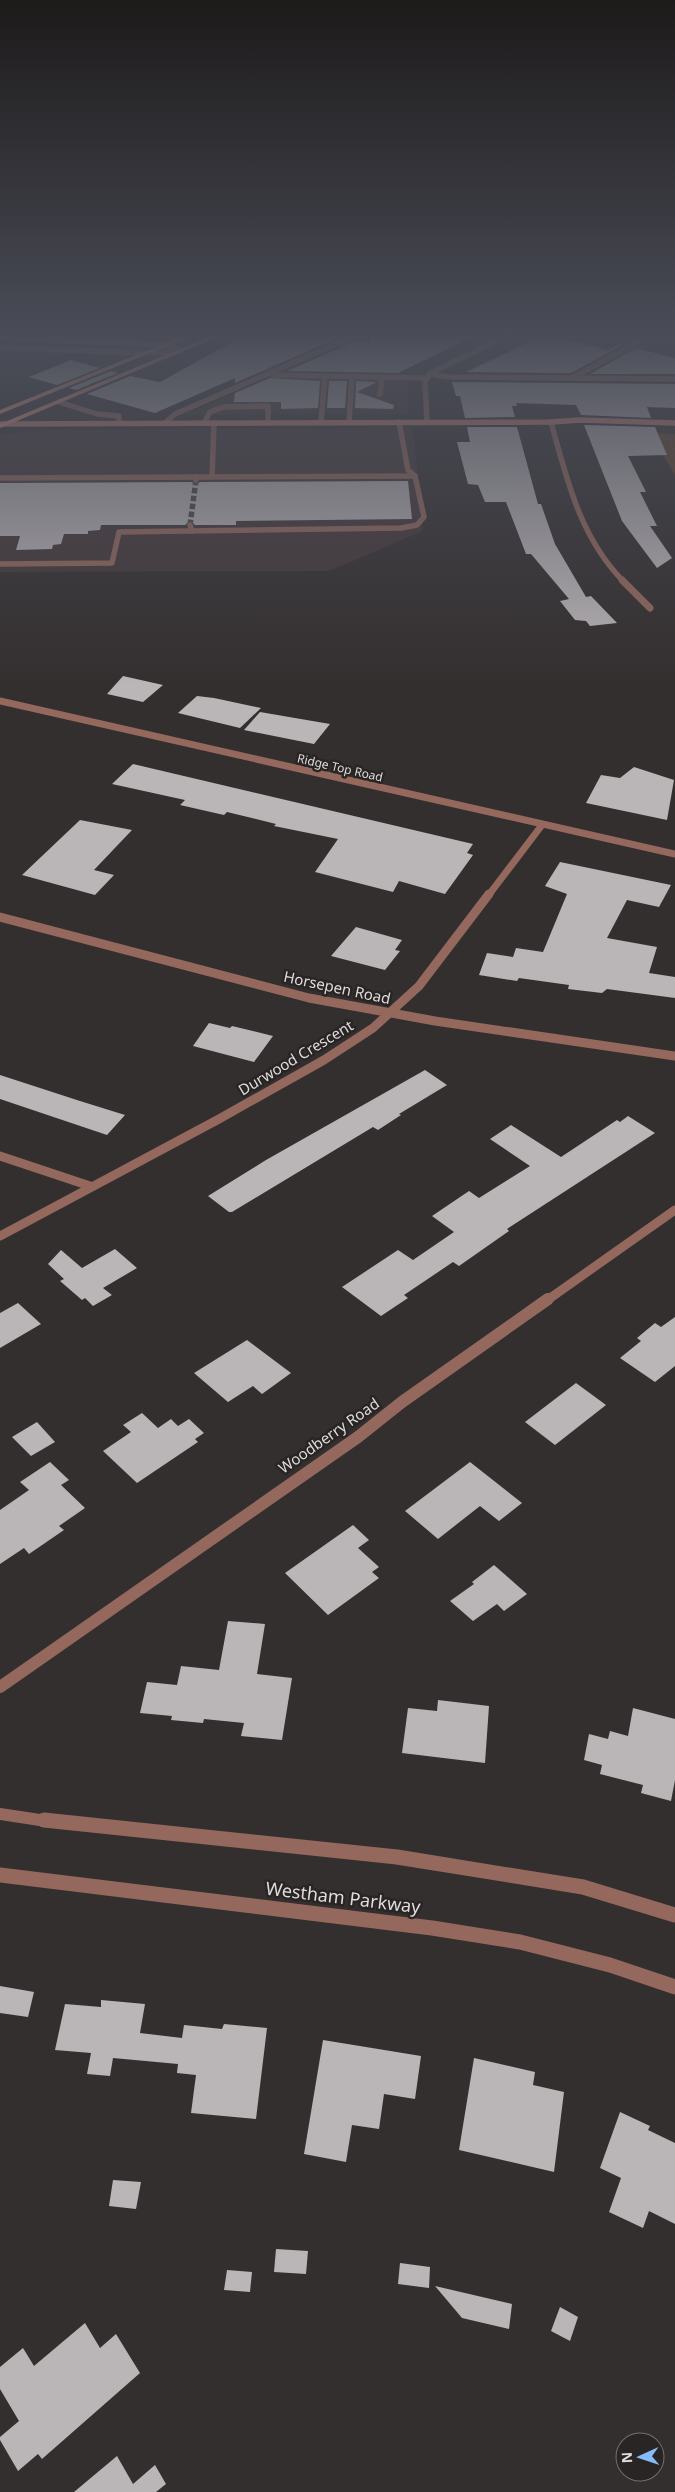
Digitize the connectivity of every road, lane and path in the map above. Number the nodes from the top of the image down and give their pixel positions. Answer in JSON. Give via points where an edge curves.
{"nodes":[{"id":1,"x":213,"y":452,"type":"edge"},
{"id":2,"x":405,"y":452,"type":"edge"},
{"id":3,"x":560,"y":452,"type":"edge"},
{"id":4,"x":415,"y":476,"type":"junction"},
{"id":5,"x":212,"y":477,"type":"junction"},
{"id":6,"x":0,"y":478,"type":"edge"},
{"id":7,"x":0,"y":564,"type":"edge"},
{"id":8,"x":650,"y":608,"type":"dead end"},
{"id":9,"x":0,"y":701,"type":"edge"},
{"id":10,"x":542,"y":825,"type":"junction"},
{"id":11,"x":675,"y":854,"type":"edge"},
{"id":12,"x":0,"y":916,"type":"edge"},
{"id":13,"x":390,"y":1013,"type":"junction"},
{"id":14,"x":675,"y":1056,"type":"edge"},
{"id":15,"x":0,"y":1156,"type":"edge"},
{"id":16,"x":90,"y":1186,"type":"junction"},
{"id":17,"x":675,"y":1210,"type":"edge"},
{"id":18,"x":0,"y":1236,"type":"edge"},
{"id":19,"x":0,"y":1687,"type":"edge"},
{"id":20,"x":0,"y":1814,"type":"edge"},
{"id":21,"x":0,"y":1875,"type":"edge"},
{"id":22,"x":675,"y":1915,"type":"edge"},
{"id":23,"x":675,"y":1987,"type":"edge"}],
"edges":[{"from":1,"to":5,"type":"street"},
{"from":2,"to":4,"type":"street","via":[[408,470]]},
{"from":3,"to":8,"type":"street","via":[[574,499],[593,544],[602,559]]},
{"from":4,"to":5,"type":"street"},
{"from":4,"to":7,"type":"street","via":[[424,517],[414,526],[191,528],[119,532],[112,563]]},
{"from":5,"to":6,"type":"street"},
{"from":9,"to":10,"type":"street","name":"Ridge Top Road"},
{"from":10,"to":11,"type":"street","name":"Ridge Top Road"},
{"from":10,"to":13,"type":"street","name":"Durwood Crescent","via":[[419,986]]},
{"from":12,"to":13,"type":"street","name":"Horsepen Road","via":[[308,998]]},
{"from":13,"to":14,"type":"street","name":"Horsepen Road"},
{"from":13,"to":16,"type":"street","name":"Durwood Crescent","via":[[324,1060]]},
{"from":15,"to":16,"type":"street"},
{"from":16,"to":18,"type":"street","name":"Durwood Crescent"},
{"from":17,"to":19,"type":"street","name":"Woodberry Road"},
{"from":20,"to":22,"type":"street","via":[[396,1858],[583,1888]]},
{"from":21,"to":23,"type":"street","name":"Westham Parkway","via":[[432,1928],[520,1942],[610,1965]]}]}
